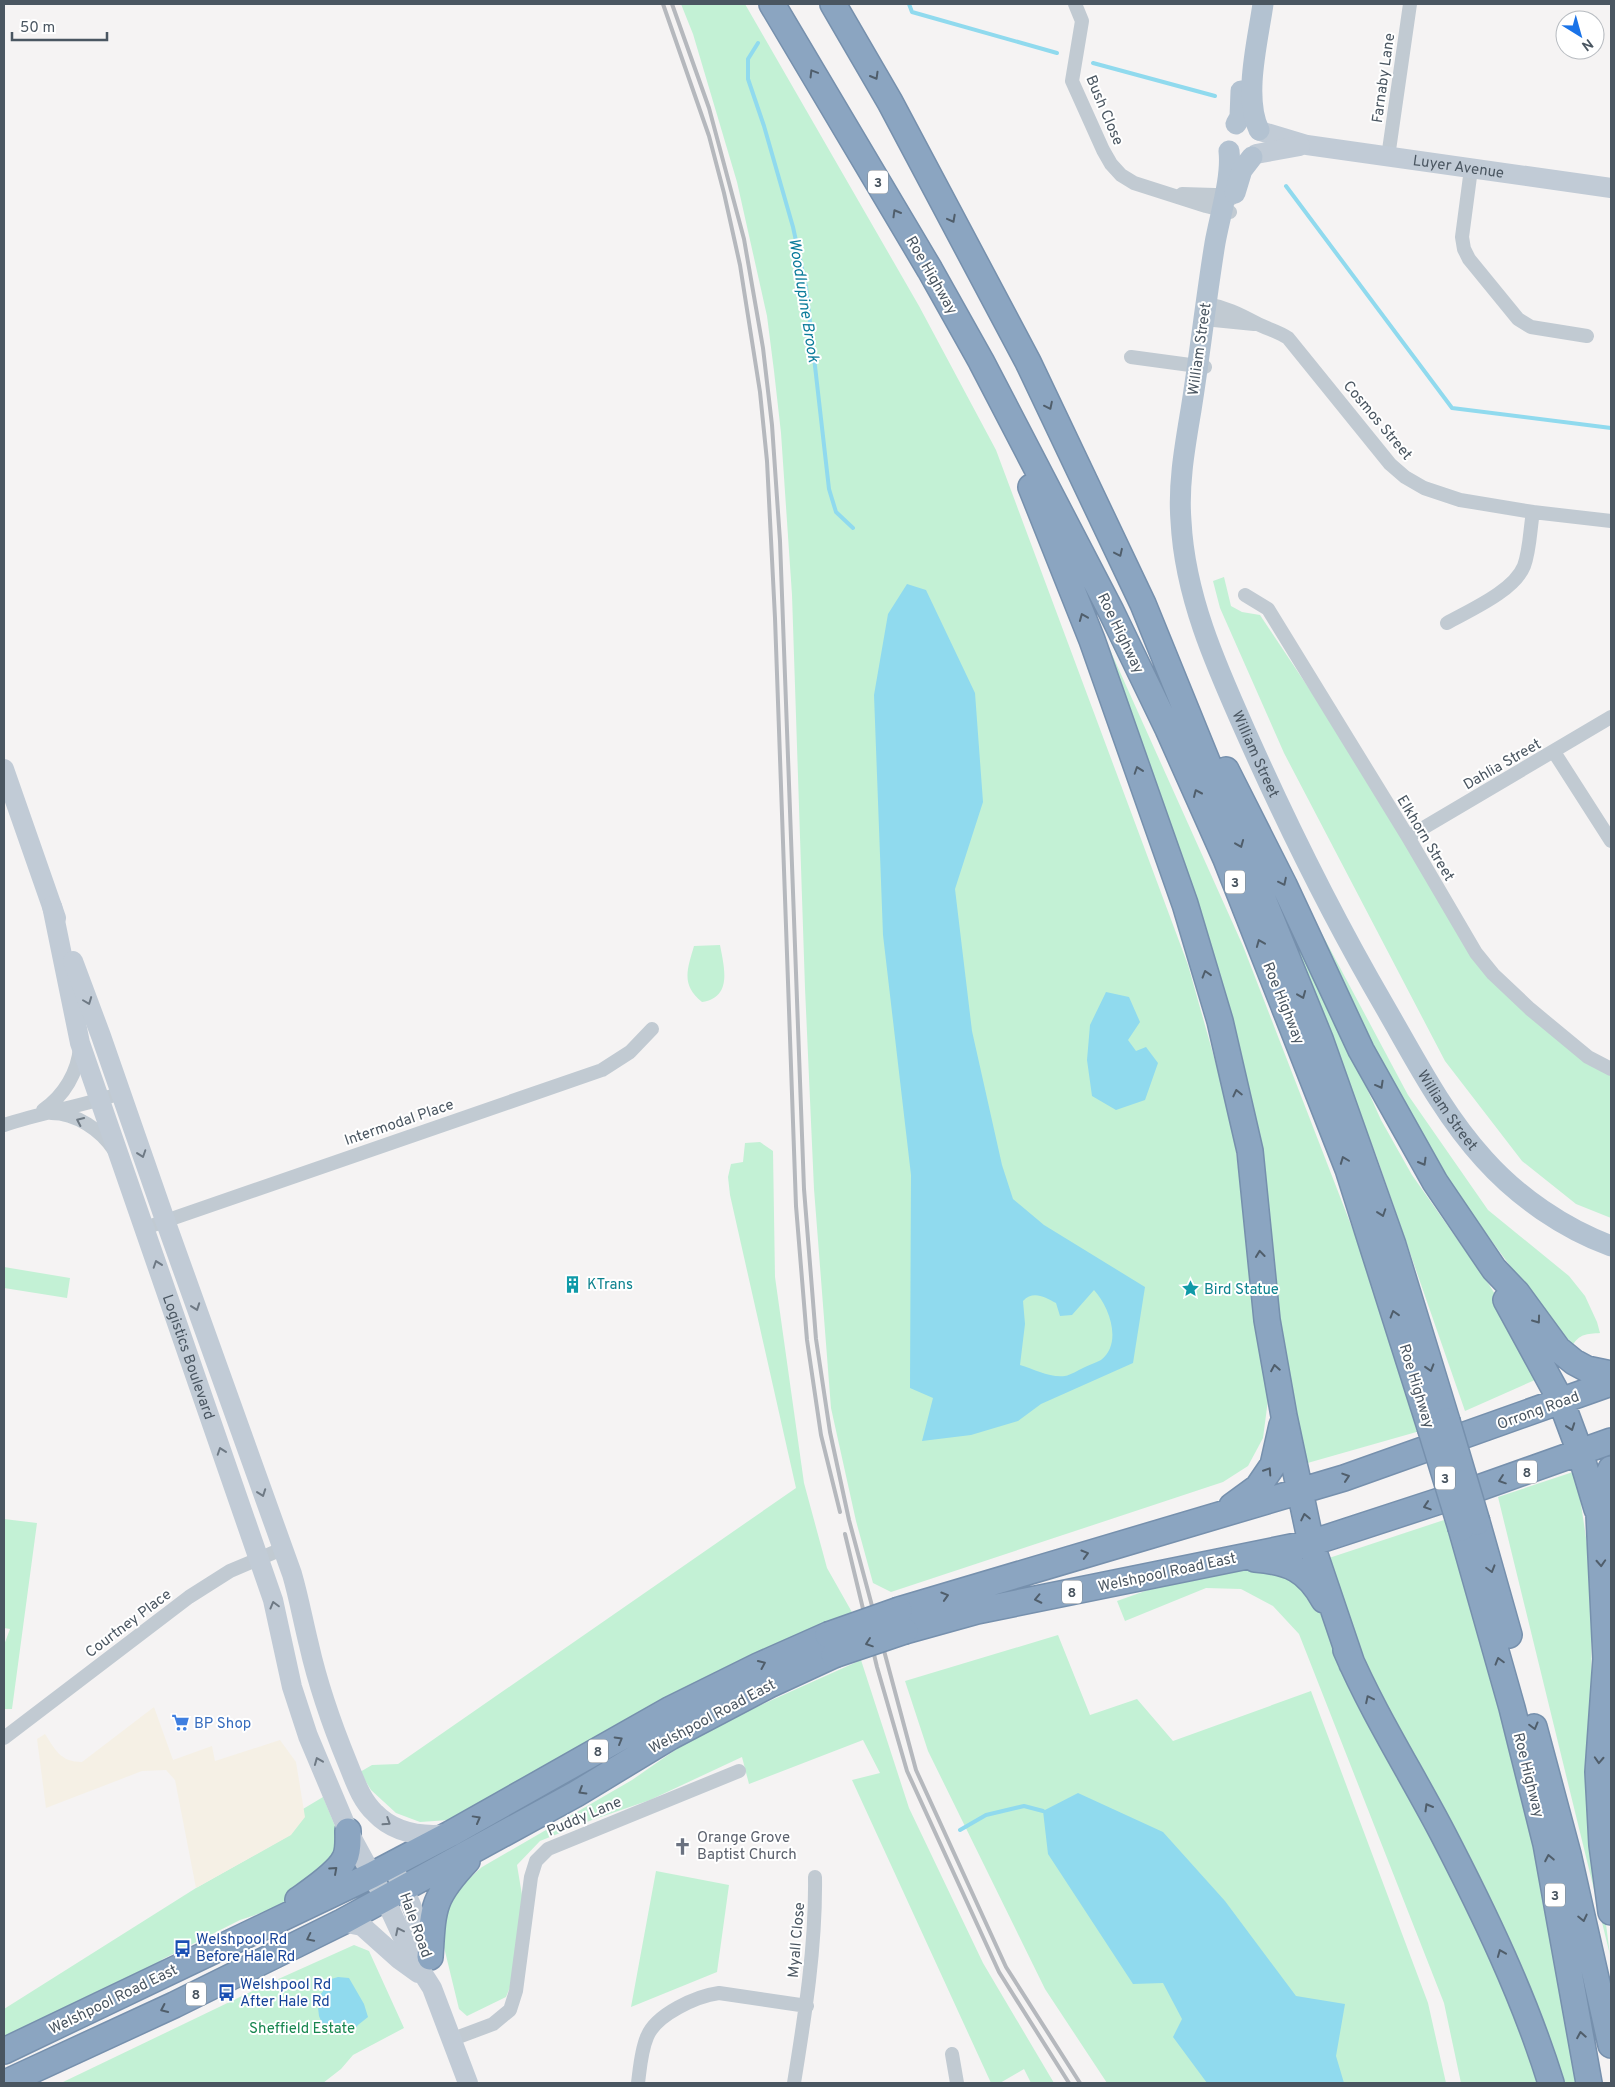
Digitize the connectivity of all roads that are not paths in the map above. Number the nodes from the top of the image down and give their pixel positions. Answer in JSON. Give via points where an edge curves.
{"nodes":[{"id":1,"x":772,"y":4,"type":"edge"},
{"id":2,"x":833,"y":4,"type":"edge"},
{"id":3,"x":1075,"y":4,"type":"edge"},
{"id":4,"x":1252,"y":4,"type":"edge"},
{"id":5,"x":1263,"y":4,"type":"edge"},
{"id":6,"x":1410,"y":4,"type":"edge"},
{"id":7,"x":1236,"y":124,"type":"junction"},
{"id":8,"x":1259,"y":131,"type":"junction"},
{"id":9,"x":1308,"y":145,"type":"junction"},
{"id":10,"x":1229,"y":150,"type":"junction"},
{"id":11,"x":1254,"y":155,"type":"junction"},
{"id":12,"x":1388,"y":157,"type":"junction"},
{"id":13,"x":1471,"y":169,"type":"junction"},
{"id":14,"x":1611,"y":188,"type":"edge"},
{"id":15,"x":1227,"y":204,"type":"junction"},
{"id":16,"x":1210,"y":312,"type":"junction"},
{"id":17,"x":1587,"y":336,"type":"dead end"},
{"id":18,"x":1131,"y":357,"type":"dead end"},
{"id":19,"x":981,"y":361,"type":"junction"},
{"id":20,"x":1202,"y":367,"type":"junction"},
{"id":21,"x":1533,"y":512,"type":"junction"},
{"id":22,"x":1611,"y":521,"type":"edge"},
{"id":23,"x":1246,"y":595,"type":"dead end"},
{"id":24,"x":1143,"y":604,"type":"junction"},
{"id":25,"x":1447,"y":623,"type":"dead end"},
{"id":26,"x":1611,"y":717,"type":"edge"},
{"id":27,"x":1554,"y":752,"type":"junction"},
{"id":28,"x":4,"y":768,"type":"edge"},
{"id":29,"x":1408,"y":837,"type":"junction"},
{"id":30,"x":1611,"y":841,"type":"edge"},
{"id":31,"x":52,"y":906,"type":"junction"},
{"id":32,"x":652,"y":1028,"type":"dead end"},
{"id":33,"x":80,"y":1046,"type":"junction"},
{"id":34,"x":1611,"y":1069,"type":"edge"},
{"id":35,"x":121,"y":1093,"type":"junction"},
{"id":36,"x":100,"y":1100,"type":"junction"},
{"id":37,"x":39,"y":1114,"type":"junction"},
{"id":38,"x":4,"y":1125,"type":"edge"},
{"id":39,"x":124,"y":1168,"type":"junction"},
{"id":40,"x":165,"y":1220,"type":"junction"},
{"id":41,"x":144,"y":1228,"type":"junction"},
{"id":42,"x":1611,"y":1232,"type":"edge"},
{"id":43,"x":1611,"y":1246,"type":"edge"},
{"id":44,"x":1494,"y":1269,"type":"junction"},
{"id":45,"x":1611,"y":1374,"type":"edge"},
{"id":46,"x":1611,"y":1383,"type":"edge"},
{"id":47,"x":1561,"y":1401,"type":"junction"},
{"id":48,"x":1284,"y":1416,"type":"junction"},
{"id":49,"x":1447,"y":1428,"type":"junction"},
{"id":50,"x":1611,"y":1441,"type":"edge"},
{"id":51,"x":1580,"y":1452,"type":"junction"},
{"id":52,"x":1611,"y":1469,"type":"edge"},
{"id":53,"x":1300,"y":1491,"type":"junction"},
{"id":54,"x":1599,"y":1515,"type":"junction"},
{"id":55,"x":1220,"y":1516,"type":"junction"},
{"id":56,"x":1469,"y":1525,"type":"junction"},
{"id":57,"x":1311,"y":1543,"type":"junction"},
{"id":58,"x":282,"y":1549,"type":"junction"},
{"id":59,"x":257,"y":1558,"type":"junction"},
{"id":60,"x":1240,"y":1558,"type":"junction"},
{"id":61,"x":902,"y":1620,"type":"junction"},
{"id":62,"x":831,"y":1645,"type":"junction"},
{"id":63,"x":1352,"y":1664,"type":"junction"},
{"id":64,"x":4,"y":1738,"type":"edge"},
{"id":65,"x":739,"y":1771,"type":"dead end"},
{"id":66,"x":348,"y":1830,"type":"junction"},
{"id":67,"x":450,"y":1834,"type":"junction"},
{"id":68,"x":481,"y":1847,"type":"junction"},
{"id":69,"x":382,"y":1870,"type":"junction"},
{"id":70,"x":815,"y":1877,"type":"dead end"},
{"id":71,"x":394,"y":1894,"type":"junction"},
{"id":72,"x":1611,"y":1912,"type":"edge"},
{"id":73,"x":342,"y":1922,"type":"junction"},
{"id":74,"x":429,"y":1975,"type":"junction"},
{"id":75,"x":144,"y":1984,"type":"junction"},
{"id":76,"x":807,"y":2006,"type":"junction"},
{"id":77,"x":453,"y":2039,"type":"junction"},
{"id":78,"x":1611,"y":2045,"type":"edge"},
{"id":79,"x":4,"y":2051,"type":"edge"},
{"id":80,"x":952,"y":2054,"type":"dead end"},
{"id":81,"x":6,"y":2083,"type":"edge"},
{"id":82,"x":468,"y":2083,"type":"edge"},
{"id":83,"x":638,"y":2083,"type":"edge"},
{"id":84,"x":794,"y":2083,"type":"edge"},
{"id":85,"x":957,"y":2083,"type":"edge"},
{"id":86,"x":1551,"y":2083,"type":"edge"},
{"id":87,"x":1589,"y":2083,"type":"edge"}],
"edges":[{"from":19,"to":1,"type":"highway","name":"Roe Highway","number":"3","one_way":true},
{"from":2,"to":24,"type":"highway","name":"Roe Highway","number":"3","one_way":true,"via":[[890,102],[1028,362]]},
{"from":3,"to":15,"type":"street","name":"Bush Close","via":[[1082,21],[1072,81],[1103,150],[1121,176],[1134,184],[1168,194]]},
{"from":4,"to":7,"type":"main road","via":[[1240,93],[1240,117]]},
{"from":5,"to":8,"type":"main road","via":[[1252,81],[1254,120]]},
{"from":6,"to":12,"type":"street","name":"Farnaby Lane"},
{"from":7,"to":8,"type":"main road","via":[[1247,123]]},
{"from":7,"to":10,"type":"main road","via":[[1226,139]]},
{"from":8,"to":9,"type":"street","name":"Luyer Avenue"},
{"from":8,"to":11,"type":"main road","via":[[1262,143]]},
{"from":9,"to":11,"type":"street","name":"Luyer Avenue"},
{"from":9,"to":12,"type":"street","name":"Luyer Avenue"},
{"from":10,"to":11,"type":"main road","via":[[1237,158]]},
{"from":10,"to":15,"type":"main road","name":"William Street"},
{"from":11,"to":15,"type":"main road","name":"William Street","via":[[1242,170]]},
{"from":12,"to":13,"type":"street","name":"Luyer Avenue"},
{"from":13,"to":14,"type":"street","name":"Luyer Avenue"},
{"from":13,"to":17,"type":"street","via":[[1462,237],[1469,259],[1518,319],[1532,327]]},
{"from":15,"to":16,"type":"main road","name":"William Street"},
{"from":16,"to":20,"type":"main road","name":"William Street"},
{"from":16,"to":21,"type":"street","name":"Cosmos Street","via":[[1242,314],[1278,332],[1296,346],[1390,464],[1405,477],[1424,488],[1460,500]]},
{"from":18,"to":20,"type":"street"},
{"from":48,"to":19,"type":"highway","one_way":true,"via":[[1267,1320],[1250,1151],[1220,1021],[1185,904],[1092,640]]},
{"from":49,"to":19,"type":"highway","name":"Roe Highway","number":"3","one_way":true,"via":[[1226,859],[1112,610]]},
{"from":20,"to":42,"type":"main road","name":"William Street","via":[[1193,490],[1205,594],[1220,640],[1290,796],[1369,951],[1442,1080],[1471,1122],[1496,1151],[1554,1202]]},
{"from":20,"to":43,"type":"main road","name":"William Street","via":[[1186,435],[1180,520],[1184,555],[1208,645],[1279,806],[1358,960],[1460,1131],[1484,1160],[1516,1190],[1588,1238]]},
{"from":21,"to":22,"type":"street","name":"Cosmos Street"},
{"from":21,"to":25,"type":"street","via":[[1525,565],[1519,576],[1509,586]]},
{"from":23,"to":29,"type":"street","name":"Elkhorn Street","via":[[1268,609]]},
{"from":24,"to":44,"type":"highway","one_way":true,"via":[[1284,885],[1361,1050],[1435,1182]]},
{"from":24,"to":49,"type":"highway","name":"Roe Highway","number":"3","one_way":true,"via":[[1320,1039],[1390,1235]]},
{"from":26,"to":27,"type":"street","name":"Dahlia Street"},
{"from":27,"to":29,"type":"street","name":"Dahlia Street"},
{"from":27,"to":30,"type":"street"},
{"from":28,"to":31,"type":"street","name":"Logistics Boulevard"},
{"from":29,"to":34,"type":"street","name":"Elkhorn Street","via":[[1476,953],[1493,974],[1569,1043]]},
{"from":31,"to":33,"type":"street","name":"Logistics Boulevard"},
{"from":31,"to":35,"type":"street","name":"Logistics Boulevard","one_way":true},
{"from":32,"to":40,"type":"street","name":"Intermodal Place","via":[[630,1052],[602,1070]]},
{"from":33,"to":36,"type":"street","name":"Logistics Boulevard"},
{"from":33,"to":37,"type":"street","via":[[80,1055],[66,1088]]},
{"from":35,"to":36,"type":"street"},
{"from":35,"to":40,"type":"street","name":"Logistics Boulevard","one_way":true},
{"from":36,"to":37,"type":"street"},
{"from":36,"to":39,"type":"street","name":"Logistics Boulevard"},
{"from":37,"to":38,"type":"street"},
{"from":39,"to":37,"type":"street","one_way":true,"via":[[96,1130],[77,1119],[55,1113]]},
{"from":39,"to":41,"type":"street","name":"Logistics Boulevard"},
{"from":40,"to":41,"type":"street","name":"Intermodal Place"},
{"from":40,"to":58,"type":"street","name":"Logistics Boulevard","one_way":true},
{"from":59,"to":41,"type":"street","name":"Logistics Boulevard","one_way":true},
{"from":44,"to":45,"type":"highway","one_way":true,"via":[[1517,1293],[1558,1349],[1587,1369]]},
{"from":44,"to":47,"type":"highway","via":[[1506,1301]]},
{"from":46,"to":47,"type":"highway","name":"Orrong Road","number":"8"},
{"from":47,"to":49,"type":"highway","name":"Orrong Road","number":"8"},
{"from":47,"to":51,"type":"highway","one_way":true},
{"from":48,"to":53,"type":"highway"},
{"from":55,"to":48,"type":"highway","one_way":true,"via":[[1258,1486],[1273,1465]]},
{"from":53,"to":49,"type":"highway","name":"Welshpool Road East","number":"8","one_way":true},
{"from":49,"to":56,"type":"highway","name":"Roe Highway","number":"3","bridge":true},
{"from":50,"to":51,"type":"highway","number":"8"},
{"from":51,"to":54,"type":"highway"},
{"from":51,"to":57,"type":"highway","name":"Welshpool Road East","number":"8","one_way":true},
{"from":52,"to":54,"type":"highway","via":[[1605,1482]]},
{"from":53,"to":55,"type":"highway","name":"Welshpool Road East","number":"8"},
{"from":57,"to":53,"type":"highway","one_way":true},
{"from":54,"to":72,"type":"highway","one_way":true,"via":[[1606,1659],[1598,1772],[1602,1845]]},
{"from":61,"to":55,"type":"highway","name":"Welshpool Road East","number":"8","one_way":true},
{"from":56,"to":78,"type":"highway","name":"Roe Highway","number":"3","one_way":true,"via":[[1568,1854]]},
{"from":87,"to":56,"type":"highway","name":"Roe Highway","number":"3","one_way":true,"via":[[1546,1844]]},
{"from":57,"to":60,"type":"highway","name":"Welshpool Road East","number":"8"},
{"from":57,"to":63,"type":"highway"},
{"from":58,"to":59,"type":"street","name":"Courtney Place"},
{"from":58,"to":67,"type":"street","name":"Logistics Boulevard","one_way":true,"via":[[297,1589],[309,1645],[335,1732],[363,1798],[376,1815],[399,1830],[423,1835]]},
{"from":59,"to":64,"type":"street","name":"Courtney Place","via":[[230,1570],[189,1597]]},
{"from":66,"to":59,"type":"street","name":"Logistics Boulevard","one_way":true,"via":[[303,1720],[292,1687],[273,1600]]},
{"from":60,"to":61,"type":"highway","name":"Welshpool Road East","number":"8","one_way":true,"via":[[977,1612]]},
{"from":60,"to":63,"type":"highway","via":[[1277,1561],[1306,1574],[1324,1600]]},
{"from":61,"to":62,"type":"highway","name":"Welshpool Road East","number":"8","bridge":true},
{"from":67,"to":62,"type":"highway","name":"Welshpool Road East","number":"8","one_way":true,"via":[[671,1709],[758,1666]]},
{"from":62,"to":68,"type":"highway","name":"Welshpool Road East","number":"8","one_way":true,"via":[[769,1685],[670,1737]]},
{"from":86,"to":63,"type":"highway","one_way":true,"via":[[1536,2036],[1496,1940]]},
{"from":65,"to":77,"type":"street","name":"Puddy Lane","via":[[548,1849],[536,1861],[531,1877],[516,1991],[510,2010],[494,2024]]},
{"from":66,"to":69,"type":"street","name":"Hale Road"},
{"from":75,"to":66,"type":"highway","number":"8","one_way":true,"via":[[167,1961],[296,1902],[339,1867],[348,1849]]},
{"from":67,"to":69,"type":"highway","name":"Welshpool Road East","number":"8"},
{"from":68,"to":71,"type":"highway","name":"Welshpool Road East","number":"8"},
{"from":68,"to":74,"type":"highway","via":[[438,1897],[433,1913]]},
{"from":69,"to":71,"type":"street","name":"Hale Road"},
{"from":69,"to":75,"type":"highway","name":"Welshpool Road East","number":"8"},
{"from":70,"to":76,"type":"street","name":"Myall Close","via":[[816,1904]]},
{"from":71,"to":73,"type":"highway","name":"Welshpool Road East","number":"8"},
{"from":71,"to":74,"type":"street","name":"Hale Road"},
{"from":73,"to":74,"type":"street","via":[[362,1926],[400,1960]]},
{"from":73,"to":81,"type":"highway","name":"Welshpool Road East","number":"8","one_way":true},
{"from":74,"to":77,"type":"street","name":"Hale Road"},
{"from":75,"to":79,"type":"highway","name":"Welshpool Road East","number":"8"},
{"from":76,"to":83,"type":"street","via":[[719,1993],[684,2004],[666,2016],[647,2036]]},
{"from":76,"to":84,"type":"street","name":"Myall Close"},
{"from":77,"to":82,"type":"street","name":"Hale Road"},
{"from":80,"to":85,"type":"street"}]}
